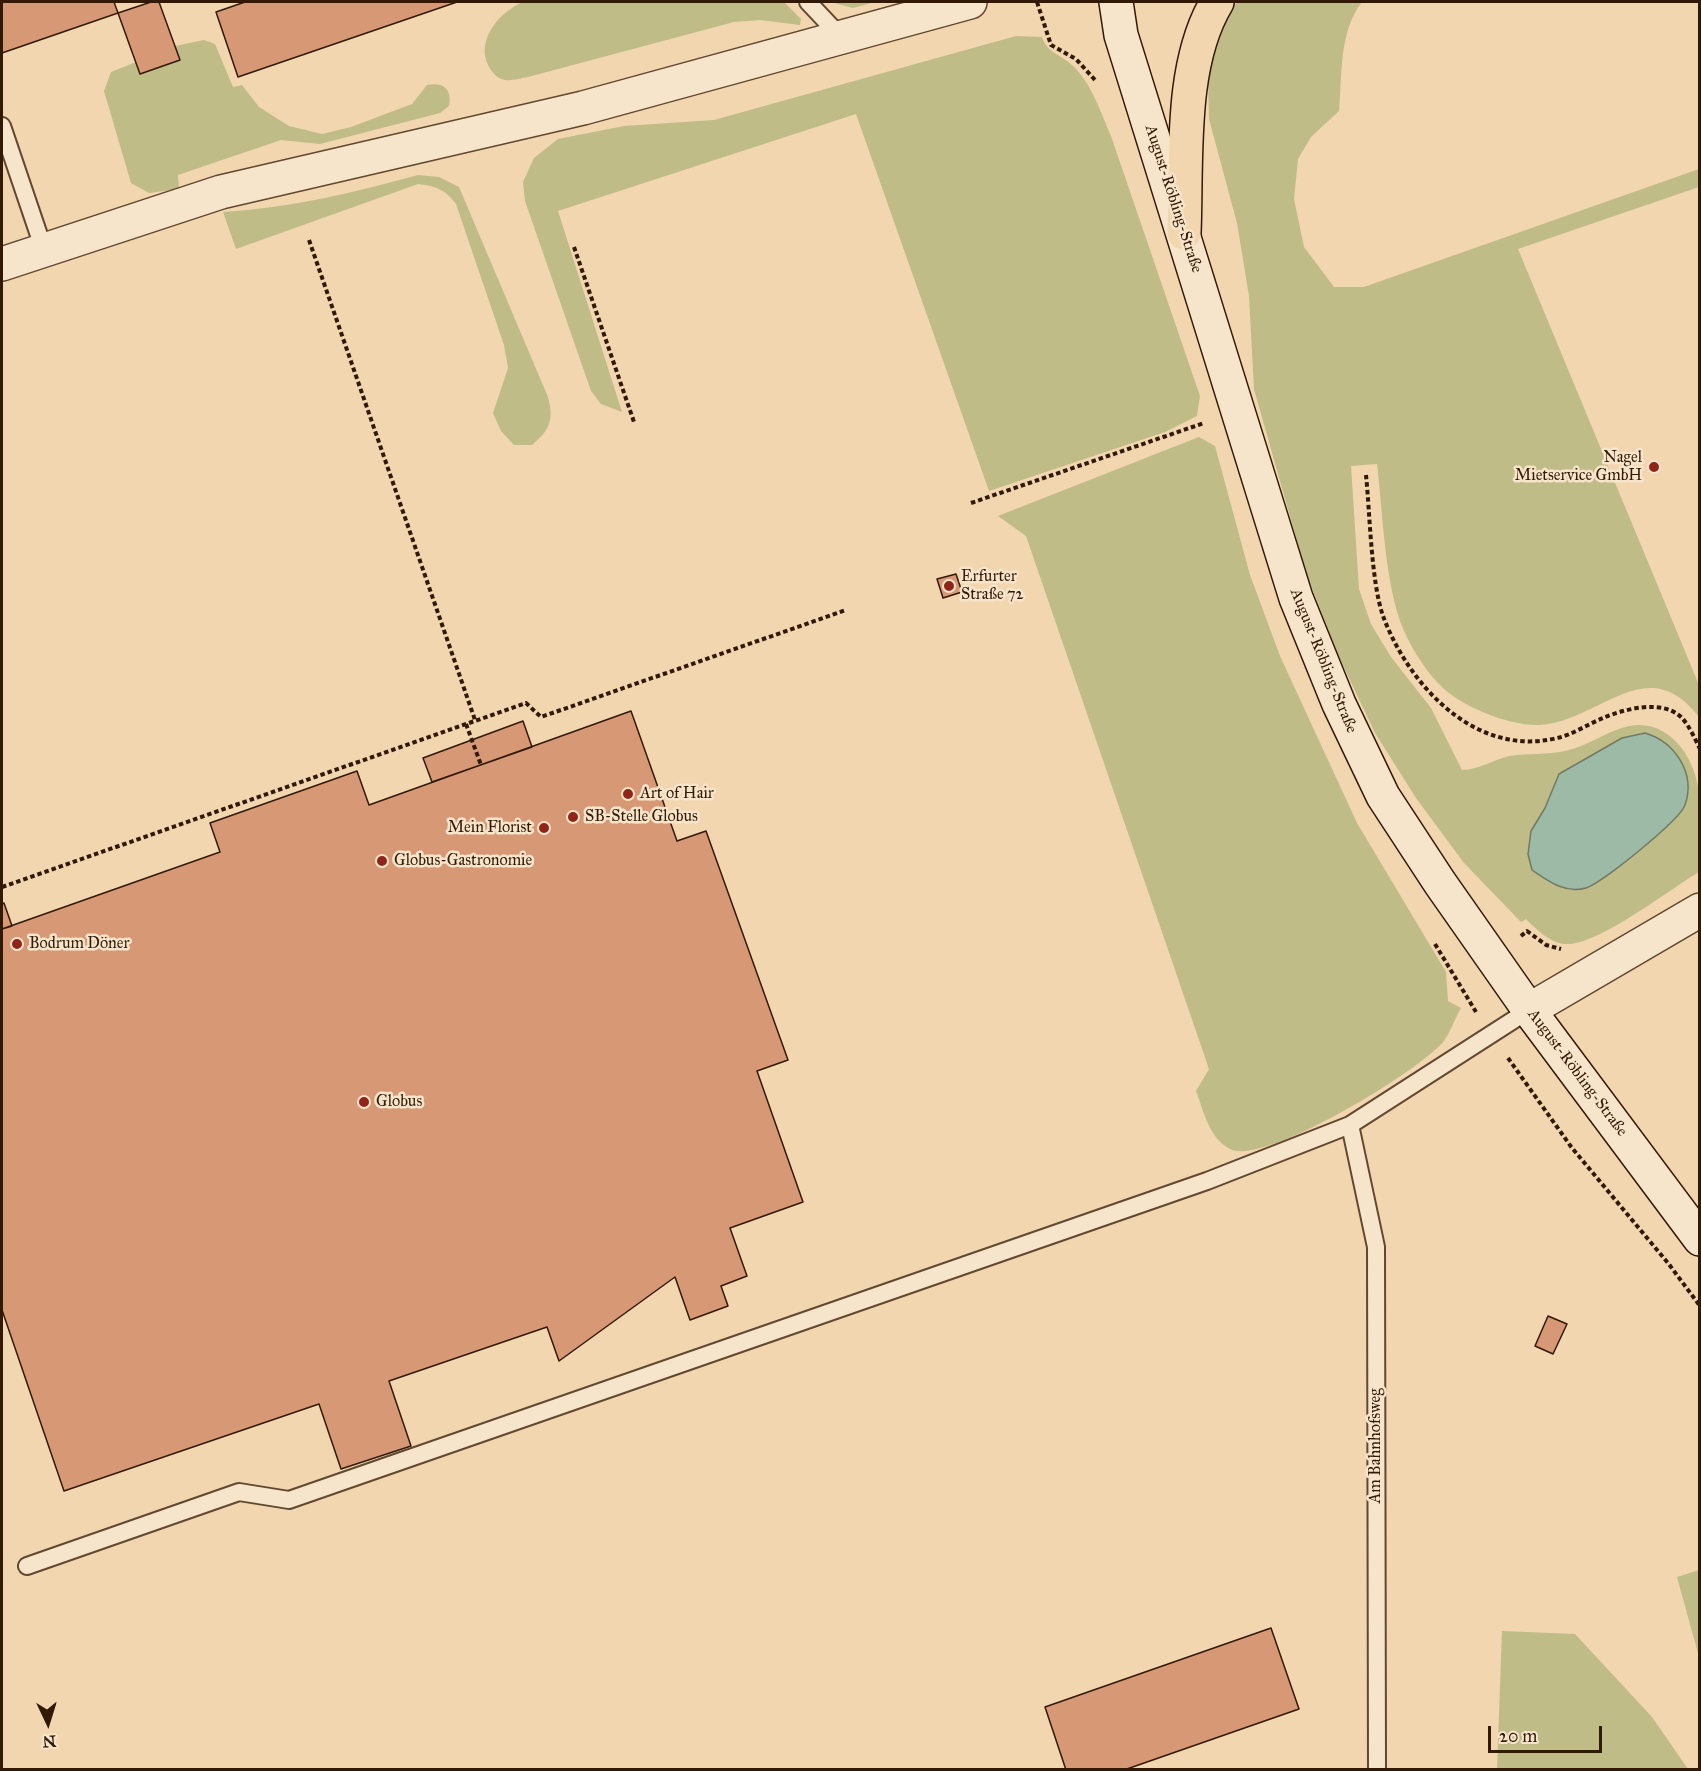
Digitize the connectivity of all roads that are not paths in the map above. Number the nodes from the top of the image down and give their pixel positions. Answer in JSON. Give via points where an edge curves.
{"nodes":[{"id":1,"x":808,"y":2,"type":"edge"},
{"id":2,"x":970,"y":2,"type":"edge"},
{"id":3,"x":1116,"y":2,"type":"edge"},
{"id":4,"x":1217,"y":2,"type":"edge"},
{"id":5,"x":841,"y":37,"type":"junction"},
{"id":6,"x":2,"y":126,"type":"edge"},
{"id":7,"x":1184,"y":233,"type":"junction"},
{"id":8,"x":44,"y":250,"type":"junction"},
{"id":9,"x":2,"y":264,"type":"edge"},
{"id":10,"x":1700,"y":910,"type":"edge"},
{"id":11,"x":1529,"y":1010,"type":"junction"},
{"id":12,"x":1350,"y":1125,"type":"junction"},
{"id":13,"x":1700,"y":1239,"type":"edge"},
{"id":14,"x":27,"y":1566,"type":"dead end"},
{"id":15,"x":1377,"y":1770,"type":"edge"}],
"edges":[{"from":1,"to":5,"type":"lane"},
{"from":2,"to":5,"type":"street"},
{"from":3,"to":7,"type":"street","name":"August-Röbling-Straße","via":[[1121,34]]},
{"from":4,"to":7,"type":"highway","via":[[1203,24],[1190,78]]},
{"from":5,"to":8,"type":"street","via":[[583,108],[221,192]]},
{"from":6,"to":8,"type":"lane"},
{"from":7,"to":11,"type":"street","name":"August-Röbling-Straße","via":[[1296,598],[1339,704],[1383,796]]},
{"from":8,"to":9,"type":"street"},
{"from":10,"to":11,"type":"street"},
{"from":11,"to":12,"type":"lane"},
{"from":11,"to":13,"type":"street","name":"August-Röbling-Straße"},
{"from":12,"to":14,"type":"lane","via":[[1207,1181],[289,1500],[239,1492]]},
{"from":12,"to":15,"type":"lane","name":"Am Bahnhofsweg","via":[[1376,1248]]}]}
